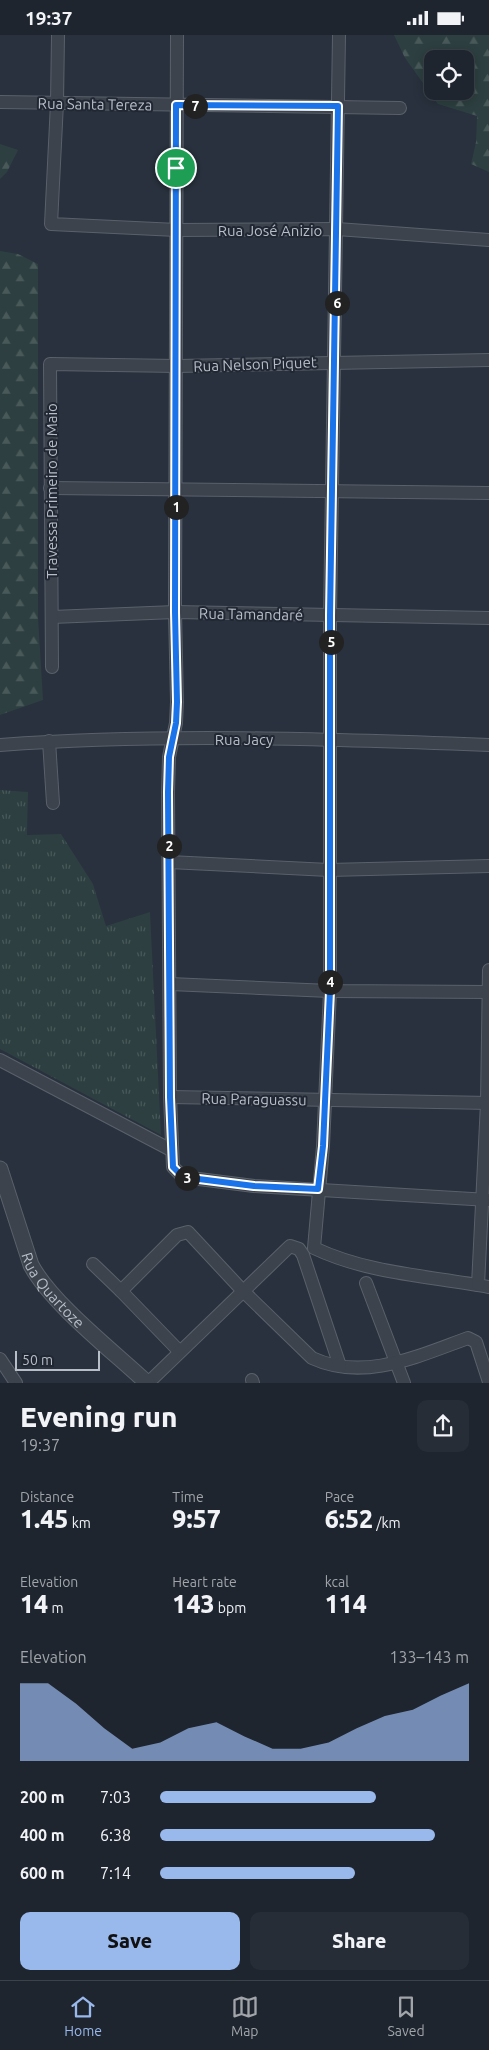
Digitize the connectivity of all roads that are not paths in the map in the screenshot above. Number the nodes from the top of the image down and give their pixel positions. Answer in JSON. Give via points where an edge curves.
{"nodes":[{"id":1,"x":58,"y":35,"type":"edge"},
{"id":2,"x":177,"y":35,"type":"edge"},
{"id":3,"x":339,"y":35,"type":"edge"},
{"id":4,"x":0,"y":102,"type":"edge"},
{"id":5,"x":57,"y":103,"type":"junction"},
{"id":6,"x":176,"y":105,"type":"junction"},
{"id":7,"x":338,"y":106,"type":"junction"},
{"id":8,"x":400,"y":108,"type":"dead end"},
{"id":9,"x":338,"y":229,"type":"junction"},
{"id":10,"x":177,"y":230,"type":"junction"},
{"id":11,"x":489,"y":240,"type":"edge"},
{"id":12,"x":489,"y":360,"type":"edge"},
{"id":13,"x":336,"y":362,"type":"junction"},
{"id":14,"x":50,"y":364,"type":"joint"},
{"id":15,"x":177,"y":366,"type":"junction"},
{"id":16,"x":50,"y":488,"type":"junction"},
{"id":17,"x":176,"y":489,"type":"junction"},
{"id":18,"x":332,"y":491,"type":"junction"},
{"id":19,"x":489,"y":493,"type":"edge"},
{"id":20,"x":175,"y":612,"type":"junction"},
{"id":21,"x":330,"y":616,"type":"junction"},
{"id":22,"x":52,"y":617,"type":"junction"},
{"id":23,"x":489,"y":618,"type":"edge"},
{"id":24,"x":52,"y":667,"type":"dead end"},
{"id":25,"x":173,"y":739,"type":"junction"},
{"id":26,"x":331,"y":740,"type":"junction"},
{"id":27,"x":49,"y":741,"type":"junction"},
{"id":28,"x":0,"y":745,"type":"edge"},
{"id":29,"x":489,"y":745,"type":"edge"},
{"id":30,"x":53,"y":803,"type":"dead end"},
{"id":31,"x":169,"y":862,"type":"junction"},
{"id":32,"x":489,"y":866,"type":"edge"},
{"id":33,"x":329,"y":869,"type":"junction"},
{"id":34,"x":489,"y":970,"type":"edge"},
{"id":35,"x":170,"y":983,"type":"junction"},
{"id":36,"x":330,"y":991,"type":"junction"},
{"id":37,"x":489,"y":992,"type":"edge"},
{"id":38,"x":0,"y":1060,"type":"edge"},
{"id":39,"x":170,"y":1097,"type":"junction"},
{"id":40,"x":326,"y":1100,"type":"junction"},
{"id":41,"x":488,"y":1103,"type":"edge"},
{"id":42,"x":171,"y":1150,"type":"junction"},
{"id":43,"x":0,"y":1169,"type":"edge"},
{"id":44,"x":318,"y":1189,"type":"junction"},
{"id":45,"x":486,"y":1200,"type":"edge"},
{"id":46,"x":93,"y":1264,"type":"dead end"},
{"id":47,"x":366,"y":1283,"type":"dead end"},
{"id":48,"x":483,"y":1286,"type":"edge"},
{"id":49,"x":242,"y":1290,"type":"junction"},
{"id":50,"x":121,"y":1291,"type":"junction"},
{"id":51,"x":179,"y":1351,"type":"junction"},
{"id":52,"x":0,"y":1359,"type":"edge"},
{"id":53,"x":398,"y":1363,"type":"junction"},
{"id":54,"x":340,"y":1366,"type":"junction"},
{"id":55,"x":489,"y":1382,"type":"edge"},
{"id":56,"x":16,"y":1383,"type":"edge"},
{"id":57,"x":147,"y":1383,"type":"edge"},
{"id":58,"x":404,"y":1383,"type":"edge"}],
"edges":[{"from":1,"to":5,"type":"street"},
{"from":2,"to":6,"type":"street"},
{"from":3,"to":7,"type":"street"},
{"from":4,"to":5,"type":"street","name":"Rua Santa Tereza"},
{"from":5,"to":6,"type":"street","name":"Rua Santa Tereza"},
{"from":5,"to":10,"type":"street","name":"Rua José Anizio","via":[[51,225]]},
{"from":6,"to":7,"type":"street","name":"Rua Santa Tereza"},
{"from":6,"to":10,"type":"street"},
{"from":7,"to":8,"type":"street","name":"Rua Santa Tereza"},
{"from":7,"to":9,"type":"street"},
{"from":9,"to":10,"type":"street","name":"Rua José Anizio"},
{"from":9,"to":11,"type":"street","name":"Rua José Anizio"},
{"from":9,"to":13,"type":"street"},
{"from":10,"to":15,"type":"street"},
{"from":12,"to":13,"type":"street","name":"Rua Nelson Piquet"},
{"from":13,"to":15,"type":"street","name":"Rua Nelson Piquet"},
{"from":13,"to":18,"type":"street"},
{"from":14,"to":15,"type":"street","name":"Rua Nelson Piquet"},
{"from":14,"to":16,"type":"street","name":"Travessa Primeiro de Maio"},
{"from":15,"to":17,"type":"street"},
{"from":16,"to":17,"type":"street"},
{"from":16,"to":22,"type":"street","name":"Travessa Primeiro de Maio"},
{"from":17,"to":18,"type":"street"},
{"from":17,"to":20,"type":"street"},
{"from":18,"to":19,"type":"street"},
{"from":18,"to":21,"type":"street"},
{"from":20,"to":21,"type":"street","name":"Rua Tamandaré"},
{"from":20,"to":22,"type":"street","name":"Rua Tamandaré"},
{"from":20,"to":25,"type":"street","via":[[177,702]]},
{"from":21,"to":23,"type":"street","name":"Rua Tamandaré"},
{"from":21,"to":26,"type":"street"},
{"from":22,"to":24,"type":"street","name":"Travessa Primeiro de Maio"},
{"from":25,"to":26,"type":"street","name":"Rua Jacy"},
{"from":25,"to":27,"type":"street","name":"Rua Jacy"},
{"from":25,"to":31,"type":"street","via":[[168,771]]},
{"from":26,"to":29,"type":"street","name":"Rua Jacy"},
{"from":26,"to":33,"type":"street"},
{"from":27,"to":28,"type":"street","name":"Rua Jacy"},
{"from":27,"to":30,"type":"street"},
{"from":31,"to":33,"type":"street"},
{"from":31,"to":35,"type":"street"},
{"from":32,"to":33,"type":"street"},
{"from":33,"to":36,"type":"street"},
{"from":34,"to":37,"type":"street"},
{"from":35,"to":36,"type":"street"},
{"from":35,"to":39,"type":"street"},
{"from":36,"to":37,"type":"street"},
{"from":36,"to":40,"type":"street"},
{"from":37,"to":41,"type":"street"},
{"from":38,"to":42,"type":"street"},
{"from":39,"to":40,"type":"street","name":"Rua Paraguassu"},
{"from":39,"to":42,"type":"street"},
{"from":40,"to":41,"type":"street","name":"Rua Paraguassu"},
{"from":40,"to":44,"type":"street"},
{"from":41,"to":45,"type":"street"},
{"from":42,"to":44,"type":"street","via":[[173,1167],[183,1177],[254,1186]]},
{"from":43,"to":57,"type":"street","name":"Rua Quartoze","via":[[31,1265],[39,1279]]},
{"from":44,"to":45,"type":"street"},
{"from":44,"to":48,"type":"street","via":[[314,1247],[354,1263]]},
{"from":45,"to":48,"type":"street"},
{"from":46,"to":50,"type":"street"},
{"from":47,"to":53,"type":"street"},
{"from":49,"to":50,"type":"street","via":[[188,1232],[177,1235]]},
{"from":49,"to":51,"type":"street"},
{"from":49,"to":54,"type":"street","via":[[312,1358]]},
{"from":49,"to":54,"type":"street","via":[[290,1246],[299,1249]]},
{"from":50,"to":51,"type":"street"},
{"from":51,"to":57,"type":"street"},
{"from":52,"to":56,"type":"street"},
{"from":53,"to":54,"type":"street","via":[[362,1369]]},
{"from":53,"to":55,"type":"street","via":[[468,1338],[476,1342]]},
{"from":53,"to":58,"type":"street"}]}
